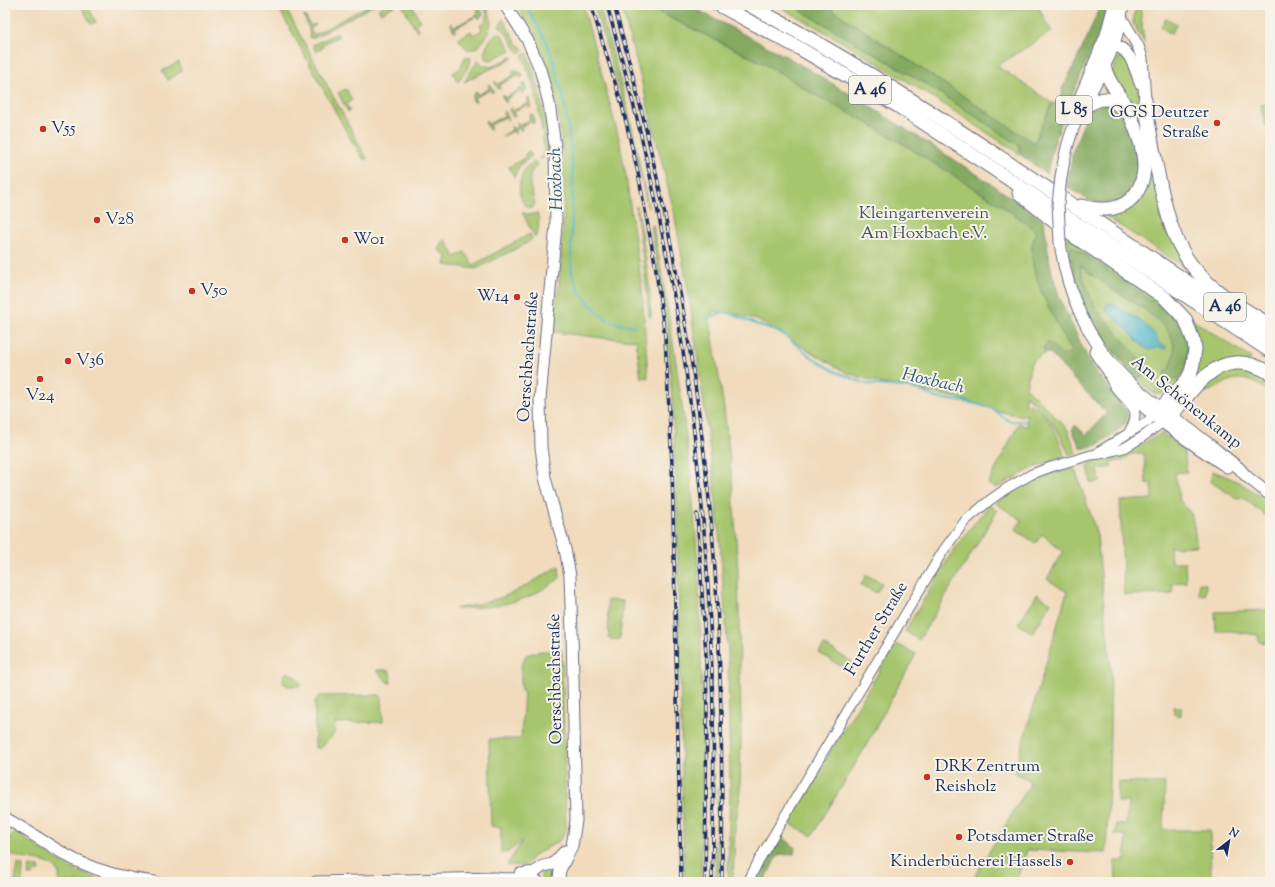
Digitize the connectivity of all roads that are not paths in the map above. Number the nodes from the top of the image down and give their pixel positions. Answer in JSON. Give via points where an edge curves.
{"nodes":[{"id":1,"x":505,"y":5,"type":"edge"},
{"id":2,"x":719,"y":5,"type":"edge"},
{"id":3,"x":749,"y":5,"type":"edge"},
{"id":4,"x":1114,"y":5,"type":"edge"},
{"id":5,"x":1123,"y":5,"type":"edge"},
{"id":6,"x":1121,"y":18,"type":"junction"},
{"id":7,"x":1107,"y":47,"type":"junction"},
{"id":8,"x":1104,"y":69,"type":"junction"},
{"id":9,"x":1145,"y":100,"type":"junction"},
{"id":10,"x":1082,"y":108,"type":"junction"},
{"id":11,"x":1132,"y":122,"type":"junction"},
{"id":12,"x":1058,"y":175,"type":"junction"},
{"id":13,"x":1006,"y":176,"type":"junction"},
{"id":14,"x":1068,"y":201,"type":"junction"},
{"id":15,"x":1056,"y":239,"type":"junction"},
{"id":16,"x":1181,"y":278,"type":"junction"},
{"id":17,"x":1211,"y":286,"type":"junction"},
{"id":18,"x":1270,"y":325,"type":"edge"},
{"id":19,"x":1270,"y":337,"type":"edge"},
{"id":20,"x":1270,"y":351,"type":"edge"},
{"id":21,"x":1104,"y":366,"type":"junction"},
{"id":22,"x":1270,"y":373,"type":"edge"},
{"id":23,"x":1161,"y":418,"type":"junction"},
{"id":24,"x":1127,"y":435,"type":"junction"},
{"id":25,"x":1092,"y":455,"type":"junction"},
{"id":26,"x":1270,"y":494,"type":"edge"},
{"id":27,"x":5,"y":818,"type":"edge"},
{"id":28,"x":573,"y":839,"type":"junction"},
{"id":29,"x":544,"y":866,"type":"junction"},
{"id":30,"x":497,"y":878,"type":"junction"},
{"id":31,"x":558,"y":878,"type":"edge"},
{"id":32,"x":155,"y":882,"type":"edge"},
{"id":33,"x":316,"y":882,"type":"edge"},
{"id":34,"x":538,"y":882,"type":"edge"},
{"id":35,"x":748,"y":882,"type":"edge"}],
"edges":[{"from":1,"to":28,"type":"main road","name":"Oerschbachstraße","via":[[528,41],[540,69],[549,103],[555,146],[556,224],[540,399],[541,447],[545,478],[570,576],[576,813]]},
{"from":2,"to":13,"type":"highway","number":"A 46","via":[[898,106]]},
{"from":3,"to":14,"type":"highway","number":"A 46","via":[[803,33]]},
{"from":4,"to":7,"type":"main road","name":"Am Schönenkamp","number":"L 85"},
{"from":5,"to":6,"type":"main road","number":"L 85"},
{"from":6,"to":7,"type":"main road","name":"Am Schönenkamp","number":"L 85"},
{"from":6,"to":9,"type":"main road","via":[[1138,46],[1142,58]]},
{"from":7,"to":8,"type":"highway","via":[[1101,61]]},
{"from":7,"to":9,"type":"main road","via":[[1124,51],[1134,64]]},
{"from":7,"to":12,"type":"main road","name":"Am Schönenkamp","number":"L 85","via":[[1066,130],[1059,153]]},
{"from":8,"to":10,"type":"main road","name":"Am Schönenkamp","number":"L 85"},
{"from":8,"to":11,"type":"highway","via":[[1127,108]]},
{"from":9,"to":17,"type":"highway","via":[[1150,139],[1168,220],[1187,260]]},
{"from":10,"to":11,"type":"highway","via":[[1097,100],[1109,99],[1120,106]]},
{"from":10,"to":12,"type":"main road","name":"Am Schönenkamp","number":"L 85"},
{"from":11,"to":14,"type":"highway","via":[[1142,148],[1144,162],[1144,175],[1135,195],[1126,203],[1107,209],[1092,209]]},
{"from":12,"to":15,"type":"main road","name":"Am Schönenkamp","number":"L 85","bridge":true},
{"from":13,"to":20,"type":"highway","number":"A 46"},
{"from":13,"to":23,"type":"highway","via":[[1021,196],[1097,253],[1165,298],[1185,319],[1194,342],[1193,364],[1187,380]]},
{"from":14,"to":16,"type":"highway","number":"A 46"},
{"from":15,"to":21,"type":"main road","name":"Am Schönenkamp","number":"L 85","via":[[1058,269],[1070,303]]},
{"from":15,"to":23,"type":"main road","name":"Am Schönenkamp","number":"L 85","via":[[1071,291],[1097,344]]},
{"from":16,"to":17,"type":"highway"},
{"from":16,"to":19,"type":"highway","number":"A 46"},
{"from":17,"to":18,"type":"highway"},
{"from":21,"to":23,"type":"main road","name":"Am Schönenkamp","number":"L 85","via":[[1142,405]]},
{"from":21,"to":24,"type":"street","via":[[1114,387],[1134,411],[1135,422]]},
{"from":22,"to":23,"type":"highway","via":[[1251,363],[1239,362],[1217,368]]},
{"from":23,"to":24,"type":"street","name":"Further Straße","via":[[1147,422]]},
{"from":23,"to":25,"type":"street","name":"Further Straße","via":[[1142,438],[1124,448]]},
{"from":23,"to":26,"type":"main road","name":"Am Schönenkamp","number":"L 85","via":[[1239,468]]},
{"from":24,"to":25,"type":"street","name":"Further Straße"},
{"from":25,"to":35,"type":"street","name":"Further Straße","via":[[1032,474],[982,506],[956,532],[783,819]]},
{"from":27,"to":32,"type":"main road","via":[[93,867],[119,876]]},
{"from":28,"to":29,"type":"main road","name":"Oerschbachstraße","via":[[558,860]]},
{"from":28,"to":31,"type":"main road","name":"Oerschbachstraße","via":[[571,851],[562,864]]},
{"from":29,"to":30,"type":"main road","via":[[534,872]]},
{"from":29,"to":31,"type":"main road","via":[[556,868]]},
{"from":29,"to":34,"type":"main road","via":[[537,875]]},
{"from":30,"to":33,"type":"main road"},
{"from":30,"to":34,"type":"main road","via":[[532,879]]}]}
